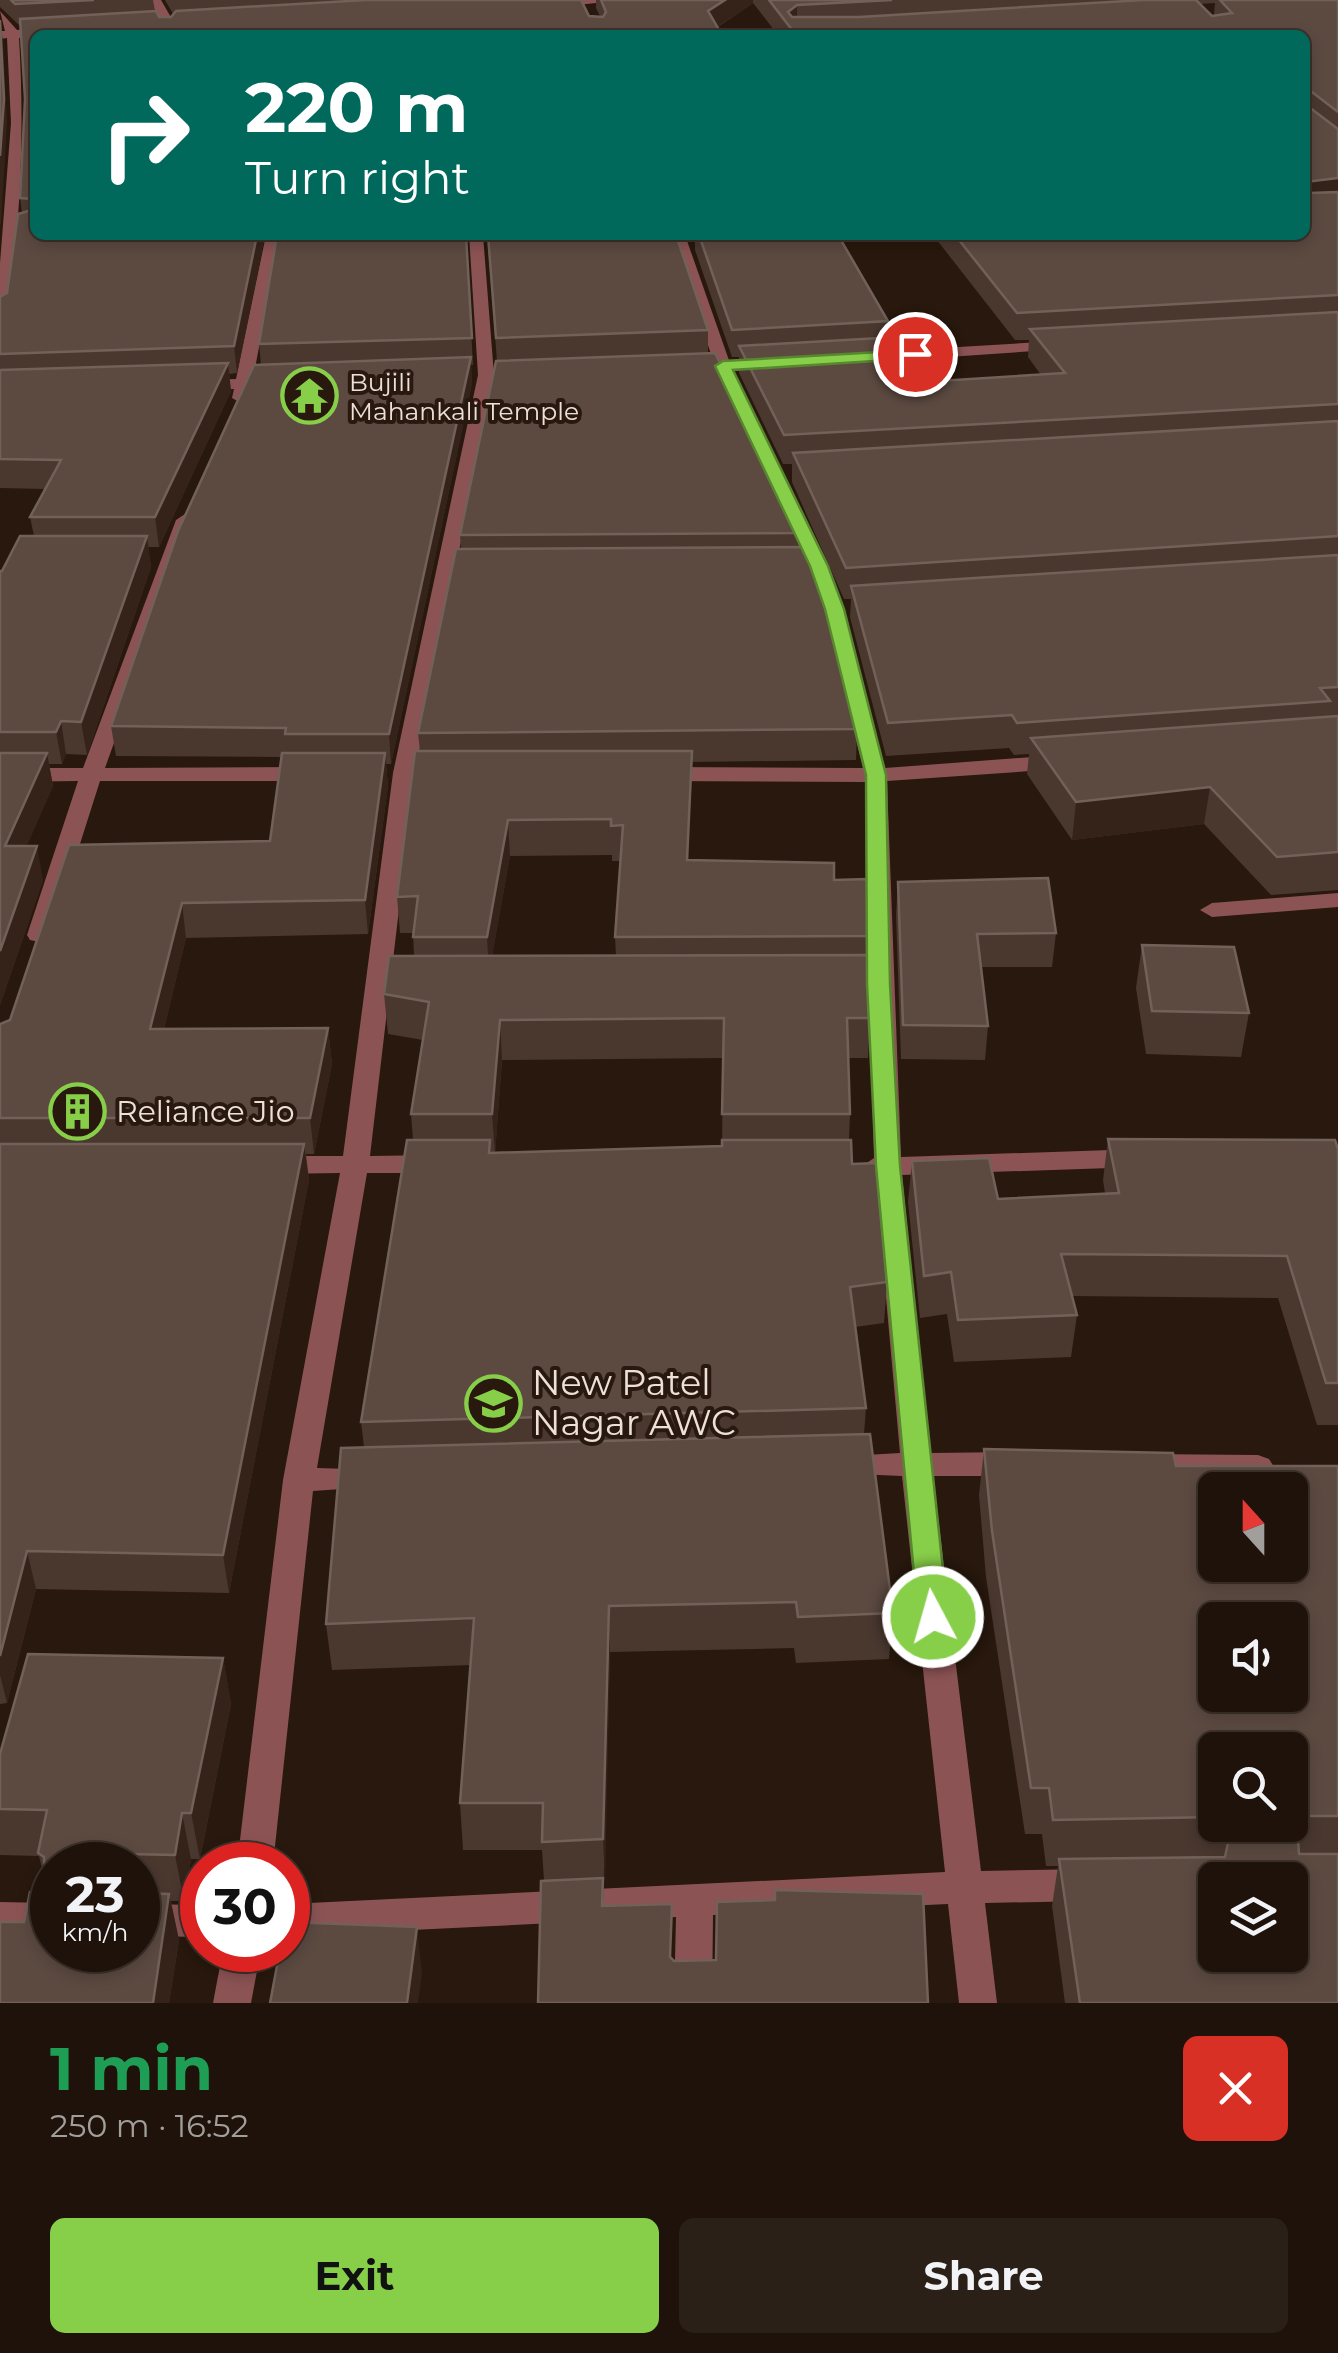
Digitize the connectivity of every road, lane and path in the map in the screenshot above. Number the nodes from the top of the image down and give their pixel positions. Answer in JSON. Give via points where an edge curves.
{"nodes":[{"id":1,"x":155,"y":0,"type":"edge"},
{"id":2,"x":618,"y":0,"type":"edge"},
{"id":3,"x":583,"y":1,"type":"edge"},
{"id":4,"x":530,"y":5,"type":"edge"},
{"id":5,"x":0,"y":15,"type":"edge"},
{"id":6,"x":590,"y":18,"type":"edge"},
{"id":7,"x":189,"y":25,"type":"edge"},
{"id":8,"x":150,"y":27,"type":"edge"},
{"id":9,"x":169,"y":30,"type":"edge"},
{"id":10,"x":6,"y":35,"type":"edge"},
{"id":11,"x":30,"y":122,"type":"edge"},
{"id":12,"x":18,"y":123,"type":"junction"},
{"id":13,"x":0,"y":124,"type":"edge"},
{"id":14,"x":8,"y":167,"type":"edge"},
{"id":15,"x":6,"y":232,"type":"edge"},
{"id":16,"x":272,"y":240,"type":"edge"},
{"id":17,"x":476,"y":240,"type":"edge"},
{"id":18,"x":686,"y":240,"type":"edge"},
{"id":19,"x":0,"y":319,"type":"edge"},
{"id":20,"x":1080,"y":345,"type":"edge"},
{"id":21,"x":862,"y":358,"type":"edge"},
{"id":22,"x":307,"y":382,"type":"edge"},
{"id":23,"x":248,"y":384,"type":"junction"},
{"id":24,"x":171,"y":386,"type":"edge"},
{"id":25,"x":232,"y":419,"type":"edge"},
{"id":26,"x":192,"y":505,"type":"edge"},
{"id":27,"x":1088,"y":760,"type":"edge"},
{"id":28,"x":0,"y":774,"type":"edge"},
{"id":29,"x":326,"y":774,"type":"edge"},
{"id":30,"x":640,"y":774,"type":"edge"},
{"id":31,"x":876,"y":775,"type":"junction"},
{"id":32,"x":91,"y":776,"type":"junction"},
{"id":33,"x":1338,"y":900,"type":"edge"},
{"id":34,"x":1212,"y":910,"type":"dead end"},
{"id":35,"x":30,"y":963,"type":"edge"},
{"id":36,"x":1162,"y":1158,"type":"edge"},
{"id":37,"x":355,"y":1164,"type":"junction"},
{"id":38,"x":454,"y":1164,"type":"edge"},
{"id":39,"x":256,"y":1165,"type":"edge"},
{"id":40,"x":848,"y":1166,"type":"edge"},
{"id":41,"x":888,"y":1166,"type":"junction"},
{"id":42,"x":916,"y":1464,"type":"junction"},
{"id":43,"x":1050,"y":1465,"type":"edge"},
{"id":44,"x":1108,"y":1465,"type":"edge"},
{"id":45,"x":816,"y":1466,"type":"edge"},
{"id":46,"x":1280,"y":1467,"type":"edge"},
{"id":47,"x":399,"y":1477,"type":"edge"},
{"id":48,"x":300,"y":1480,"type":"junction"},
{"id":49,"x":257,"y":1842,"type":"edge"},
{"id":50,"x":1118,"y":1884,"type":"edge"},
{"id":51,"x":964,"y":1886,"type":"junction"},
{"id":52,"x":694,"y":1901,"type":"junction"},
{"id":53,"x":0,"y":1918,"type":"edge"},
{"id":54,"x":30,"y":1919,"type":"edge"},
{"id":55,"x":310,"y":1919,"type":"edge"},
{"id":56,"x":238,"y":1972,"type":"edge"},
{"id":57,"x":232,"y":2003,"type":"edge"},
{"id":58,"x":693,"y":2003,"type":"edge"},
{"id":59,"x":978,"y":2003,"type":"edge"}],
"edges":[{"from":1,"to":9,"type":"street"},
{"from":2,"to":3,"type":"street"},
{"from":3,"to":4,"type":"street"},
{"from":3,"to":6,"type":"street"},
{"from":5,"to":10,"type":"street"},
{"from":7,"to":9,"type":"street"},
{"from":8,"to":9,"type":"street"},
{"from":10,"to":12,"type":"street"},
{"from":11,"to":12,"type":"street"},
{"from":12,"to":13,"type":"street"},
{"from":12,"to":14,"type":"street"},
{"from":14,"to":15,"type":"street"},
{"from":15,"to":19,"type":"street"},
{"from":16,"to":23,"type":"street"},
{"from":17,"to":37,"type":"street","via":[[486,375],[459,568],[404,773],[390,985]]},
{"from":18,"to":31,"type":"street","via":[[723,365],[783,474],[809,566],[844,608]]},
{"from":20,"to":21,"type":"street"},
{"from":22,"to":23,"type":"street"},
{"from":23,"to":24,"type":"street"},
{"from":23,"to":25,"type":"street"},
{"from":26,"to":32,"type":"street","via":[[159,556]]},
{"from":27,"to":31,"type":"street"},
{"from":28,"to":32,"type":"street"},
{"from":29,"to":32,"type":"street"},
{"from":30,"to":31,"type":"street"},
{"from":31,"to":41,"type":"street","via":[[869,984]]},
{"from":32,"to":35,"type":"street"},
{"from":33,"to":34,"type":"street"},
{"from":36,"to":41,"type":"street"},
{"from":37,"to":38,"type":"street"},
{"from":37,"to":39,"type":"street"},
{"from":37,"to":48,"type":"street"},
{"from":40,"to":41,"type":"street"},
{"from":41,"to":42,"type":"street"},
{"from":42,"to":43,"type":"street"},
{"from":42,"to":45,"type":"street"},
{"from":42,"to":51,"type":"street"},
{"from":44,"to":46,"type":"street"},
{"from":47,"to":48,"type":"street"},
{"from":48,"to":49,"type":"street"},
{"from":50,"to":51,"type":"street"},
{"from":51,"to":52,"type":"street"},
{"from":51,"to":59,"type":"street"},
{"from":52,"to":55,"type":"street"},
{"from":52,"to":58,"type":"street"},
{"from":53,"to":54,"type":"street"},
{"from":56,"to":57,"type":"street"}]}
